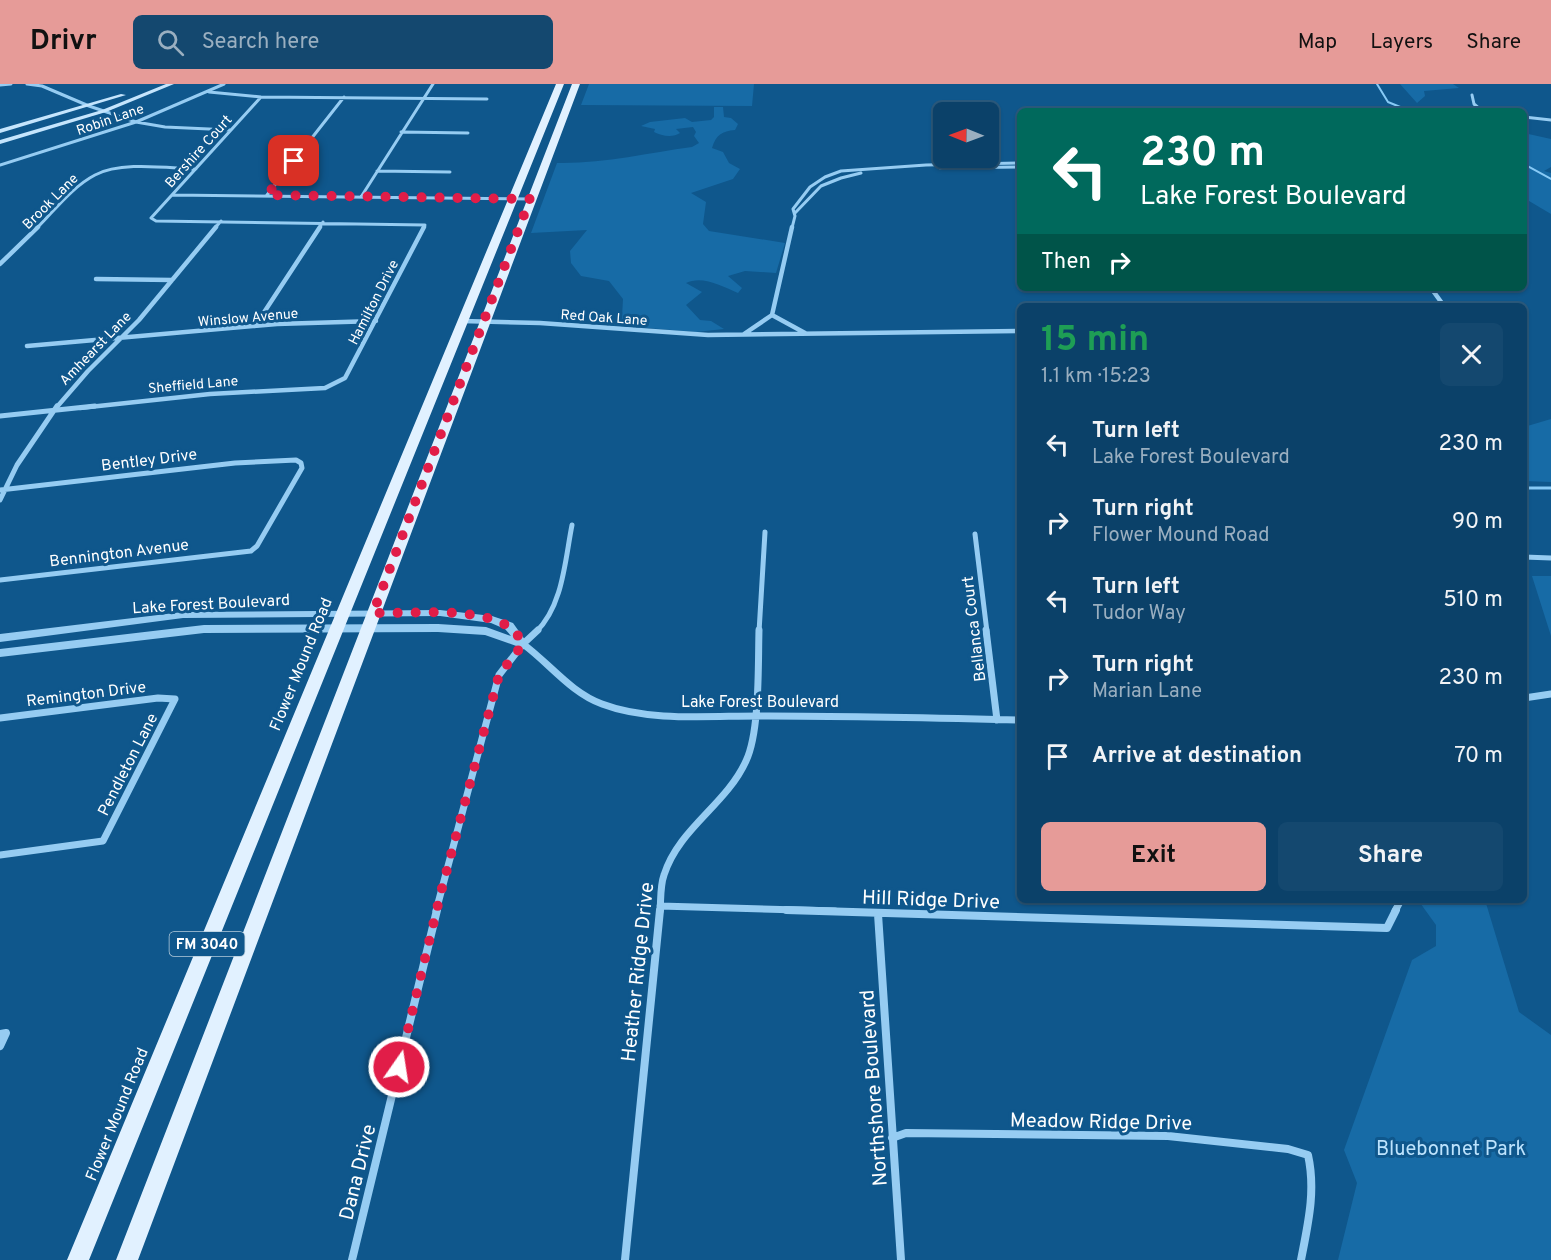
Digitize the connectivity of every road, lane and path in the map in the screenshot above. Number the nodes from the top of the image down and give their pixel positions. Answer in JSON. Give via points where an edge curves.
{"nodes":[{"id":1,"x":11,"y":84,"type":"edge"},
{"id":2,"x":27,"y":84,"type":"edge"},
{"id":3,"x":152,"y":84,"type":"edge"},
{"id":4,"x":171,"y":84,"type":"edge"},
{"id":5,"x":224,"y":84,"type":"edge"},
{"id":6,"x":433,"y":84,"type":"edge"},
{"id":7,"x":560,"y":84,"type":"edge"},
{"id":8,"x":576,"y":84,"type":"edge"},
{"id":9,"x":0,"y":85,"type":"edge"},
{"id":10,"x":40,"y":85,"type":"edge"},
{"id":11,"x":209,"y":92,"type":"junction"},
{"id":12,"x":1472,"y":95,"type":"dead end"},
{"id":13,"x":261,"y":97,"type":"junction"},
{"id":14,"x":344,"y":97,"type":"junction"},
{"id":15,"x":424,"y":98,"type":"junction"},
{"id":16,"x":487,"y":99,"type":"dead end"},
{"id":17,"x":550,"y":105,"type":"junction"},
{"id":18,"x":568,"y":105,"type":"junction"},
{"id":19,"x":89,"y":106,"type":"junction"},
{"id":20,"x":1479,"y":108,"type":"edge"},
{"id":21,"x":104,"y":111,"type":"junction"},
{"id":22,"x":1527,"y":117,"type":"edge"},
{"id":23,"x":1551,"y":120,"type":"edge"},
{"id":24,"x":136,"y":122,"type":"junction"},
{"id":25,"x":231,"y":130,"type":"junction"},
{"id":26,"x":0,"y":131,"type":"edge"},
{"id":27,"x":401,"y":132,"type":"junction"},
{"id":28,"x":468,"y":133,"type":"dead end"},
{"id":29,"x":0,"y":142,"type":"edge"},
{"id":30,"x":0,"y":165,"type":"edge"},
{"id":31,"x":1017,"y":165,"type":"edge"},
{"id":32,"x":1017,"y":165,"type":"edge"},
{"id":33,"x":196,"y":169,"type":"junction"},
{"id":34,"x":377,"y":171,"type":"junction"},
{"id":35,"x":450,"y":172,"type":"dead end"},
{"id":36,"x":172,"y":195,"type":"junction"},
{"id":37,"x":267,"y":195,"type":"junction"},
{"id":38,"x":361,"y":197,"type":"junction"},
{"id":39,"x":512,"y":199,"type":"junction"},
{"id":40,"x":530,"y":199,"type":"junction"},
{"id":41,"x":795,"y":213,"type":"junction"},
{"id":42,"x":221,"y":222,"type":"junction"},
{"id":43,"x":323,"y":222,"type":"junction"},
{"id":44,"x":1,"y":261,"type":"edge"},
{"id":45,"x":96,"y":279,"type":"dead end"},
{"id":46,"x":172,"y":280,"type":"junction"},
{"id":47,"x":772,"y":315,"type":"junction"},
{"id":48,"x":376,"y":321,"type":"junction"},
{"id":49,"x":462,"y":321,"type":"junction"},
{"id":50,"x":484,"y":321,"type":"junction"},
{"id":51,"x":255,"y":326,"type":"junction"},
{"id":52,"x":1017,"y":331,"type":"edge"},
{"id":53,"x":806,"y":333,"type":"junction"},
{"id":54,"x":744,"y":335,"type":"junction"},
{"id":55,"x":122,"y":338,"type":"junction"},
{"id":56,"x":27,"y":346,"type":"dead end"},
{"id":57,"x":335,"y":385,"type":"joint"},
{"id":58,"x":52,"y":411,"type":"junction"},
{"id":59,"x":0,"y":416,"type":"edge"},
{"id":60,"x":2,"y":490,"type":"edge"},
{"id":61,"x":0,"y":500,"type":"edge"},
{"id":62,"x":572,"y":525,"type":"dead end"},
{"id":63,"x":765,"y":532,"type":"dead end"},
{"id":64,"x":975,"y":534,"type":"dead end"},
{"id":65,"x":242,"y":554,"type":"joint"},
{"id":66,"x":1527,"y":557,"type":"edge"},
{"id":67,"x":1551,"y":558,"type":"edge"},
{"id":68,"x":0,"y":580,"type":"edge"},
{"id":69,"x":340,"y":620,"type":"junction"},
{"id":70,"x":370,"y":620,"type":"junction"},
{"id":71,"x":0,"y":638,"type":"edge"},
{"id":72,"x":523,"y":644,"type":"junction"},
{"id":73,"x":0,"y":653,"type":"edge"},
{"id":74,"x":1551,"y":694,"type":"edge"},
{"id":75,"x":1527,"y":698,"type":"edge"},
{"id":76,"x":175,"y":699,"type":"joint"},
{"id":77,"x":755,"y":717,"type":"junction"},
{"id":78,"x":0,"y":718,"type":"edge"},
{"id":79,"x":998,"y":720,"type":"junction"},
{"id":80,"x":1017,"y":720,"type":"edge"},
{"id":81,"x":0,"y":855,"type":"edge"},
{"id":82,"x":1400,"y":903,"type":"edge"},
{"id":83,"x":660,"y":906,"type":"junction"},
{"id":84,"x":878,"y":914,"type":"junction"},
{"id":85,"x":0,"y":1034,"type":"edge"},
{"id":86,"x":0,"y":1046,"type":"edge"},
{"id":87,"x":892,"y":1138,"type":"junction"},
{"id":88,"x":78,"y":1260,"type":"edge"},
{"id":89,"x":127,"y":1260,"type":"edge"},
{"id":90,"x":352,"y":1260,"type":"edge"},
{"id":91,"x":625,"y":1260,"type":"edge"},
{"id":92,"x":901,"y":1260,"type":"edge"},
{"id":93,"x":1301,"y":1260,"type":"edge"}],
"edges":[{"from":1,"to":9,"type":"street"},
{"from":2,"to":10,"type":"street"},
{"from":3,"to":19,"type":"main road"},
{"from":4,"to":21,"type":"main road"},
{"from":5,"to":11,"type":"street","name":"Robin Lane"},
{"from":6,"to":15,"type":"street"},
{"from":7,"to":17,"type":"main road","name":"Flower Mound Road","number":"FM 3040"},
{"from":8,"to":18,"type":"main road","number":"FM 3040"},
{"from":10,"to":19,"type":"street"},
{"from":11,"to":13,"type":"street"},
{"from":11,"to":24,"type":"street","name":"Robin Lane"},
{"from":12,"to":20,"type":"street"},
{"from":13,"to":14,"type":"street"},
{"from":13,"to":25,"type":"street","name":"Bershire Court"},
{"from":14,"to":15,"type":"street"},
{"from":14,"to":37,"type":"street"},
{"from":15,"to":16,"type":"street"},
{"from":15,"to":27,"type":"street"},
{"from":17,"to":18,"type":"main road"},
{"from":17,"to":39,"type":"main road","name":"Flower Mound Road","number":"FM 3040"},
{"from":18,"to":40,"type":"main road","number":"FM 3040"},
{"from":19,"to":21,"type":"street"},
{"from":19,"to":26,"type":"main road"},
{"from":21,"to":24,"type":"street"},
{"from":21,"to":29,"type":"main road"},
{"from":22,"to":23,"type":"street"},
{"from":24,"to":25,"type":"street"},
{"from":24,"to":30,"type":"street","name":"Robin Lane"},
{"from":25,"to":33,"type":"street","name":"Bershire Court"},
{"from":27,"to":28,"type":"street"},
{"from":27,"to":34,"type":"street"},
{"from":31,"to":41,"type":"street","via":[[854,174],[812,193]]},
{"from":32,"to":41,"type":"street","via":[[922,165],[847,171],[825,177],[806,189],[793,209]]},
{"from":33,"to":36,"type":"street","name":"Bershire Court"},
{"from":33,"to":44,"type":"street","name":"Brook Lane","via":[[128,167],[96,174],[75,189]]},
{"from":34,"to":35,"type":"street"},
{"from":34,"to":38,"type":"street"},
{"from":36,"to":37,"type":"street"},
{"from":36,"to":42,"type":"street","name":"Bershire Court","via":[[151,218]]},
{"from":37,"to":38,"type":"street"},
{"from":38,"to":39,"type":"street"},
{"from":39,"to":40,"type":"street"},
{"from":39,"to":49,"type":"main road","name":"Flower Mound Road","number":"FM 3040"},
{"from":40,"to":50,"type":"main road","number":"FM 3040"},
{"from":41,"to":47,"type":"street"},
{"from":42,"to":43,"type":"street"},
{"from":42,"to":46,"type":"street","name":"Amhearst Lane"},
{"from":43,"to":48,"type":"street","name":"Hamilton Drive","via":[[425,225]]},
{"from":43,"to":51,"type":"street"},
{"from":45,"to":46,"type":"street"},
{"from":46,"to":55,"type":"street","name":"Amhearst Lane"},
{"from":47,"to":53,"type":"street","name":"Red Oak Lane"},
{"from":47,"to":54,"type":"street"},
{"from":48,"to":51,"type":"street","name":"Winslow Avenue"},
{"from":48,"to":57,"type":"street","name":"Hamilton Drive","via":[[345,378]]},
{"from":49,"to":50,"type":"street","name":"Red Oak Lane"},
{"from":49,"to":69,"type":"main road","name":"Flower Mound Road","number":"FM 3040"},
{"from":50,"to":54,"type":"street","name":"Red Oak Lane"},
{"from":50,"to":70,"type":"main road","number":"FM 3040"},
{"from":51,"to":55,"type":"street","name":"Winslow Avenue"},
{"from":52,"to":53,"type":"street","name":"Red Oak Lane"},
{"from":53,"to":54,"type":"street","name":"Red Oak Lane"},
{"from":55,"to":56,"type":"street","name":"Winslow Avenue"},
{"from":55,"to":58,"type":"street","name":"Amhearst Lane"},
{"from":57,"to":58,"type":"street","name":"Sheffield Lane"},
{"from":58,"to":59,"type":"street","name":"Sheffield Lane"},
{"from":58,"to":60,"type":"street","name":"Amhearst Lane"},
{"from":60,"to":61,"type":"street","name":"Amhearst Lane"},
{"from":60,"to":65,"type":"street","name":"Bentley Drive","via":[[235,463],[302,463],[257,546]]},
{"from":62,"to":72,"type":"street","name":"Dana Drive","via":[[557,598],[546,622]]},
{"from":63,"to":77,"type":"street","name":"Heather Ridge Drive"},
{"from":64,"to":79,"type":"street","name":"Bellanca Court"},
{"from":65,"to":68,"type":"street","name":"Bennington Avenue","via":[[176,558]]},
{"from":66,"to":67,"type":"street"},
{"from":69,"to":70,"type":"street","name":"Lake Forest Boulevard"},
{"from":69,"to":70,"type":"street","name":"Lake Forest Boulevard"},
{"from":69,"to":71,"type":"street","name":"Lake Forest Boulevard","via":[[183,615]]},
{"from":69,"to":73,"type":"street","name":"Lake Forest Boulevard","via":[[204,629]]},
{"from":69,"to":88,"type":"main road","name":"Flower Mound Road","number":"FM 3040"},
{"from":70,"to":72,"type":"street","name":"Lake Forest Boulevard","via":[[477,630]]},
{"from":70,"to":72,"type":"street","name":"Lake Forest Boulevard","via":[[440,613],[481,617],[509,626]]},
{"from":70,"to":89,"type":"main road","number":"FM 3040"},
{"from":72,"to":77,"type":"street","name":"Lake Forest Boulevard","via":[[571,686],[601,704],[644,715]]},
{"from":72,"to":90,"type":"street","name":"Dana Drive","via":[[499,675],[441,892]]},
{"from":74,"to":75,"type":"street"},
{"from":76,"to":78,"type":"street","name":"Remington Drive"},
{"from":76,"to":81,"type":"street","name":"Pendleton Lane","via":[[103,841]]},
{"from":77,"to":79,"type":"street","name":"Lake Forest Boulevard"},
{"from":77,"to":83,"type":"street","name":"Heather Ridge Drive","via":[[748,759],[672,854],[663,877]]},
{"from":79,"to":80,"type":"street","name":"Lake Forest Boulevard"},
{"from":82,"to":84,"type":"street","name":"Hill Ridge Drive","via":[[1387,928]]},
{"from":83,"to":84,"type":"street","name":"Hill Ridge Drive"},
{"from":83,"to":91,"type":"street","name":"Heather Ridge Drive"},
{"from":84,"to":87,"type":"street","name":"Northshore Boulevard"},
{"from":85,"to":86,"type":"street","via":[[6,1033]]},
{"from":87,"to":92,"type":"street","name":"Northshore Boulevard"},
{"from":87,"to":93,"type":"street","name":"Meadow Ridge Drive","via":[[906,1133],[1168,1136],[1272,1147],[1308,1155],[1314,1192]]}]}
